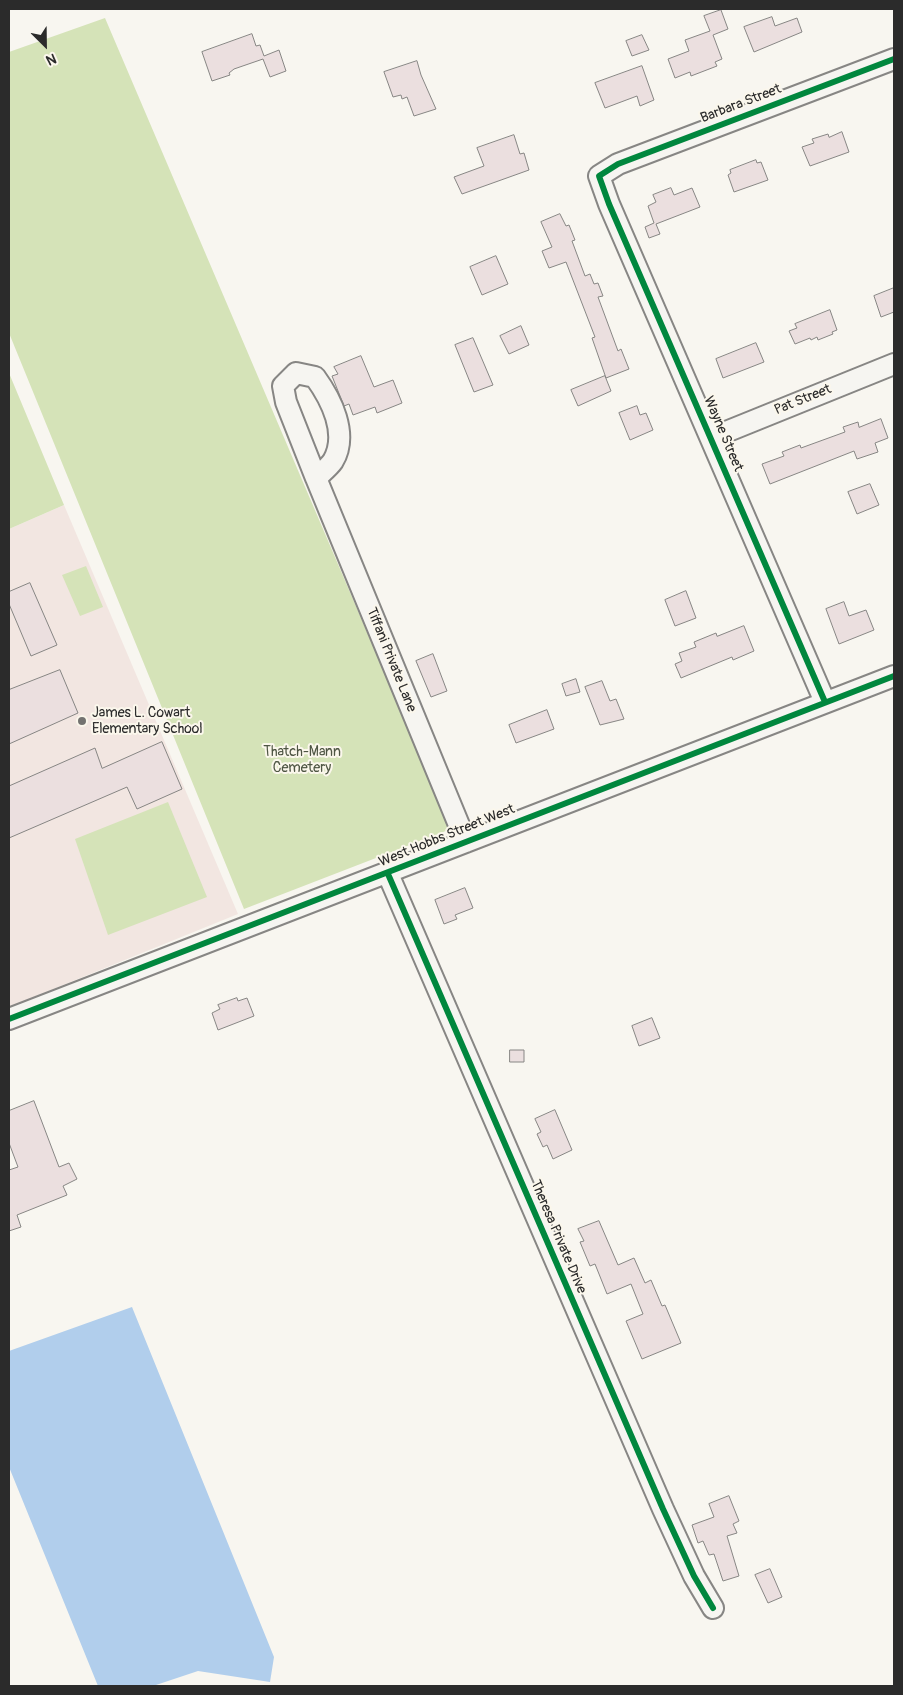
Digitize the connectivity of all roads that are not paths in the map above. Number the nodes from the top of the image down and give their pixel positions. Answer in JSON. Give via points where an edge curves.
{"nodes":[{"id":1,"x":894,"y":59,"type":"edge"},
{"id":2,"x":599,"y":176,"type":"joint"},
{"id":3,"x":894,"y":364,"type":"edge"},
{"id":4,"x":712,"y":438,"type":"junction"},
{"id":5,"x":316,"y":478,"type":"dead end"},
{"id":6,"x":894,"y":676,"type":"edge"},
{"id":7,"x":825,"y":702,"type":"junction"},
{"id":8,"x":466,"y":842,"type":"junction"},
{"id":9,"x":388,"y":874,"type":"junction"},
{"id":10,"x":9,"y":1019,"type":"edge"},
{"id":11,"x":713,"y":1608,"type":"dead end"}],
"edges":[{"from":1,"to":2,"type":"street","name":"Barbara Street","via":[[618,164]]},
{"from":2,"to":4,"type":"street","name":"Wayne Street"},
{"from":3,"to":4,"type":"street","name":"Pat Street"},
{"from":4,"to":7,"type":"street","name":"Wayne Street"},
{"from":5,"to":8,"type":"street","name":"Tiffani Private Lane"},
{"from":6,"to":7,"type":"street","name":"West Hobbs Street West"},
{"from":7,"to":8,"type":"street","name":"West Hobbs Street West"},
{"from":8,"to":9,"type":"street","name":"West Hobbs Street West"},
{"from":9,"to":10,"type":"street","name":"West Hobbs Street West"},
{"from":9,"to":11,"type":"street","name":"Theresa Private Drive","via":[[663,1509],[694,1576]]}]}
